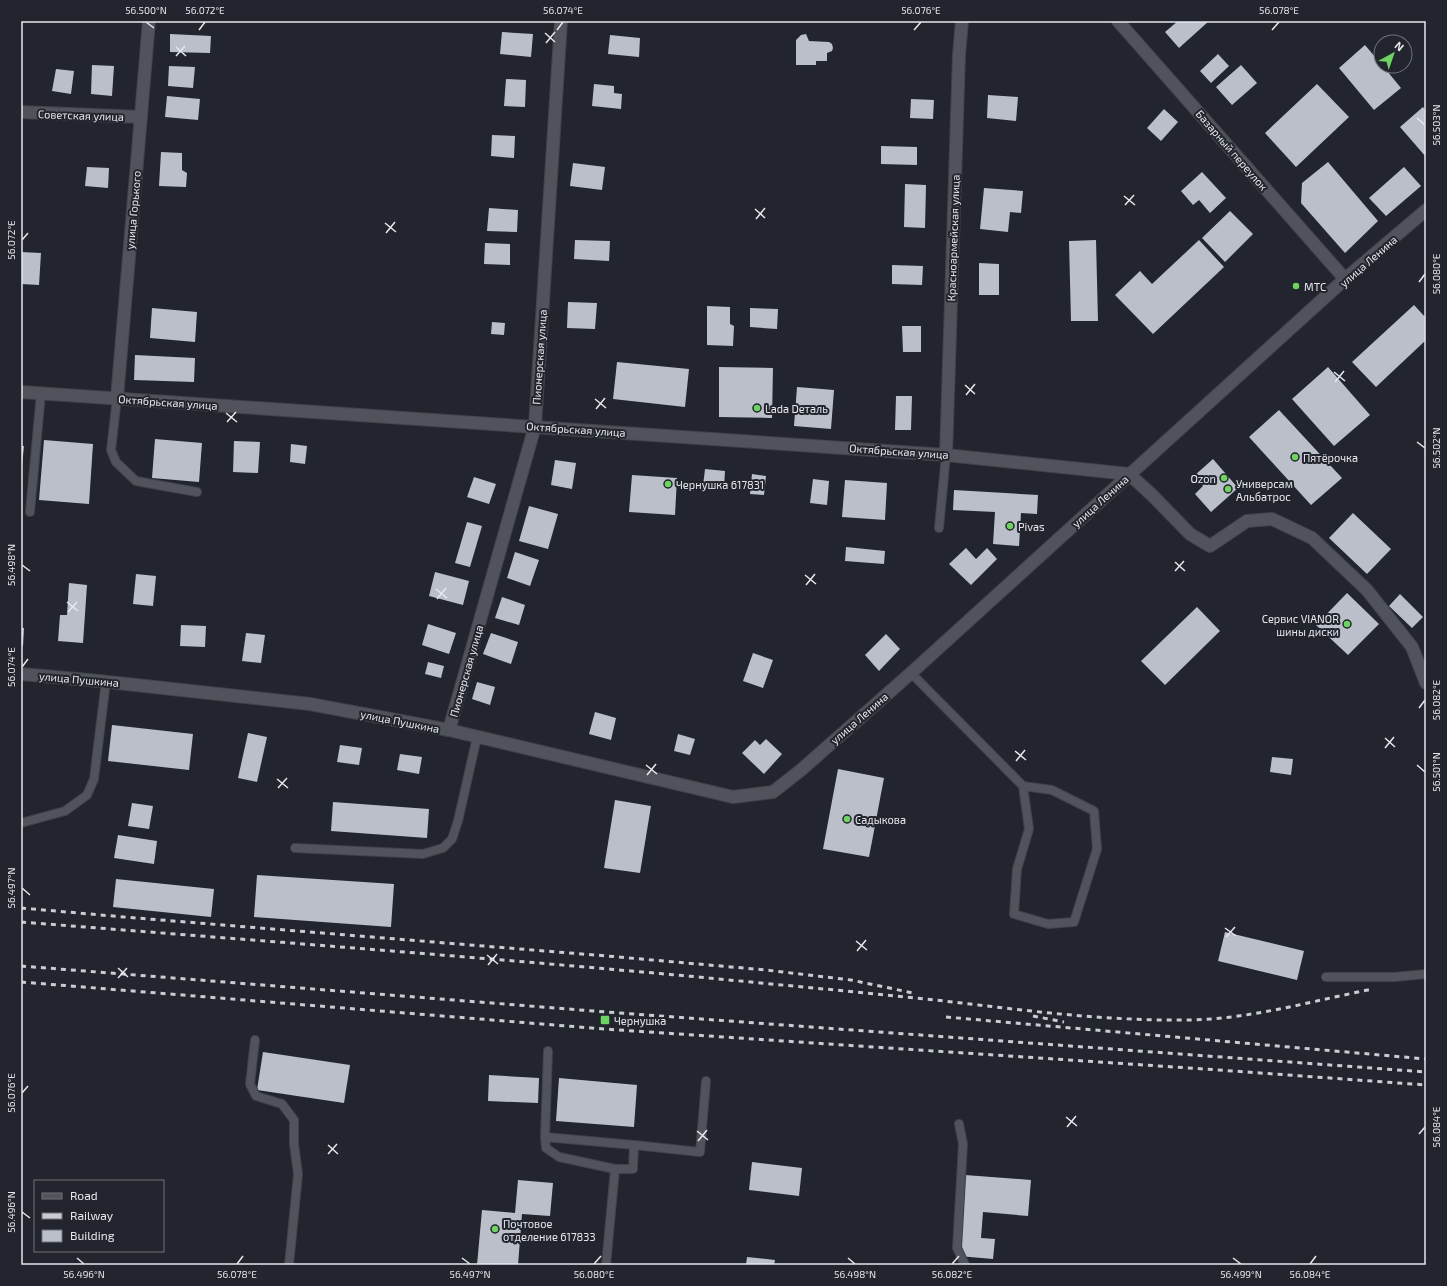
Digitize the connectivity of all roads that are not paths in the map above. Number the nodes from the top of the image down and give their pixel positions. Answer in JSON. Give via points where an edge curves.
{"nodes":[{"id":1,"x":149,"y":21,"type":"edge"},
{"id":2,"x":561,"y":21,"type":"edge"},
{"id":3,"x":962,"y":21,"type":"edge"},
{"id":4,"x":1118,"y":21,"type":"edge"},
{"id":5,"x":21,"y":112,"type":"edge"},
{"id":6,"x":141,"y":117,"type":"junction"},
{"id":7,"x":1426,"y":210,"type":"edge"},
{"id":8,"x":1345,"y":280,"type":"junction"},
{"id":9,"x":21,"y":392,"type":"edge"},
{"id":10,"x":41,"y":393,"type":"junction"},
{"id":11,"x":117,"y":398,"type":"junction"},
{"id":12,"x":535,"y":426,"type":"junction"},
{"id":13,"x":946,"y":455,"type":"junction"},
{"id":14,"x":1129,"y":474,"type":"junction"},
{"id":15,"x":197,"y":492,"type":"dead end"},
{"id":16,"x":30,"y":512,"type":"dead end"},
{"id":17,"x":939,"y":528,"type":"dead end"},
{"id":18,"x":911,"y":673,"type":"junction"},
{"id":19,"x":21,"y":674,"type":"edge"},
{"id":20,"x":106,"y":681,"type":"junction"},
{"id":21,"x":1426,"y":683,"type":"edge"},
{"id":22,"x":449,"y":730,"type":"junction"},
{"id":23,"x":477,"y":737,"type":"junction"},
{"id":24,"x":1023,"y":786,"type":"junction"},
{"id":25,"x":773,"y":792,"type":"joint"},
{"id":26,"x":21,"y":823,"type":"edge"},
{"id":27,"x":295,"y":848,"type":"dead end"},
{"id":28,"x":1426,"y":974,"type":"edge"},
{"id":29,"x":1326,"y":977,"type":"dead end"},
{"id":30,"x":255,"y":1040,"type":"dead end"},
{"id":31,"x":548,"y":1051,"type":"dead end"},
{"id":32,"x":706,"y":1081,"type":"dead end"},
{"id":33,"x":959,"y":1124,"type":"dead end"},
{"id":34,"x":545,"y":1137,"type":"junction"},
{"id":35,"x":634,"y":1145,"type":"junction"},
{"id":36,"x":615,"y":1168,"type":"junction"},
{"id":37,"x":289,"y":1265,"type":"edge"},
{"id":38,"x":606,"y":1265,"type":"edge"},
{"id":39,"x":965,"y":1265,"type":"edge"}],
"edges":[{"from":1,"to":6,"type":"street","name":"улица Горького"},
{"from":2,"to":12,"type":"street","name":"Пионерская улица"},
{"from":3,"to":13,"type":"street","name":"Красноармейская улица"},
{"from":4,"to":8,"type":"street","name":"Базарный переулок"},
{"from":5,"to":6,"type":"street","name":"Советская улица"},
{"from":6,"to":11,"type":"street","name":"улица Горького"},
{"from":7,"to":8,"type":"street","name":"улица Ленина"},
{"from":8,"to":14,"type":"street","name":"улица Ленина"},
{"from":9,"to":10,"type":"street","name":"Октябрьская улица"},
{"from":10,"to":11,"type":"street","name":"Октябрьская улица"},
{"from":10,"to":16,"type":"lane"},
{"from":11,"to":12,"type":"street","name":"Октябрьская улица"},
{"from":11,"to":15,"type":"lane","via":[[111,450],[116,462],[136,481]]},
{"from":12,"to":13,"type":"street","name":"Октябрьская улица"},
{"from":12,"to":22,"type":"street","name":"Пионерская улица"},
{"from":13,"to":14,"type":"street","name":"Октябрьская улица"},
{"from":13,"to":17,"type":"lane"},
{"from":14,"to":18,"type":"street","name":"улица Ленина"},
{"from":14,"to":21,"type":"street","via":[[1190,534],[1210,546],[1247,521],[1272,519],[1312,538],[1367,590],[1412,647]]},
{"from":18,"to":24,"type":"lane"},
{"from":18,"to":25,"type":"street","name":"улица Ленина"},
{"from":19,"to":20,"type":"street","name":"улица Пушкина"},
{"from":20,"to":22,"type":"street","name":"улица Пушкина","via":[[310,704]]},
{"from":20,"to":26,"type":"lane","via":[[94,779],[86,795],[65,811]]},
{"from":22,"to":23,"type":"street","name":"улица Пушкина"},
{"from":23,"to":25,"type":"street","name":"улица Пушкина","via":[[732,797]]},
{"from":23,"to":27,"type":"lane","via":[[458,821],[452,839],[443,848],[423,854]]},
{"from":24,"to":24,"type":"lane","via":[[1028,829],[1017,869],[1014,914],[1048,924],[1074,922],[1097,849],[1094,811],[1052,790]]},
{"from":28,"to":29,"type":"lane","via":[[1394,978]]},
{"from":30,"to":37,"type":"lane","via":[[250,1084],[256,1096],[282,1104],[294,1120],[298,1174]]},
{"from":31,"to":34,"type":"lane"},
{"from":32,"to":35,"type":"lane","via":[[700,1152]]},
{"from":33,"to":39,"type":"lane","via":[[962,1144],[957,1248]]},
{"from":34,"to":35,"type":"lane"},
{"from":34,"to":36,"type":"lane","via":[[546,1148],[559,1157]]},
{"from":35,"to":36,"type":"lane","via":[[633,1169]]},
{"from":36,"to":38,"type":"lane"}]}
